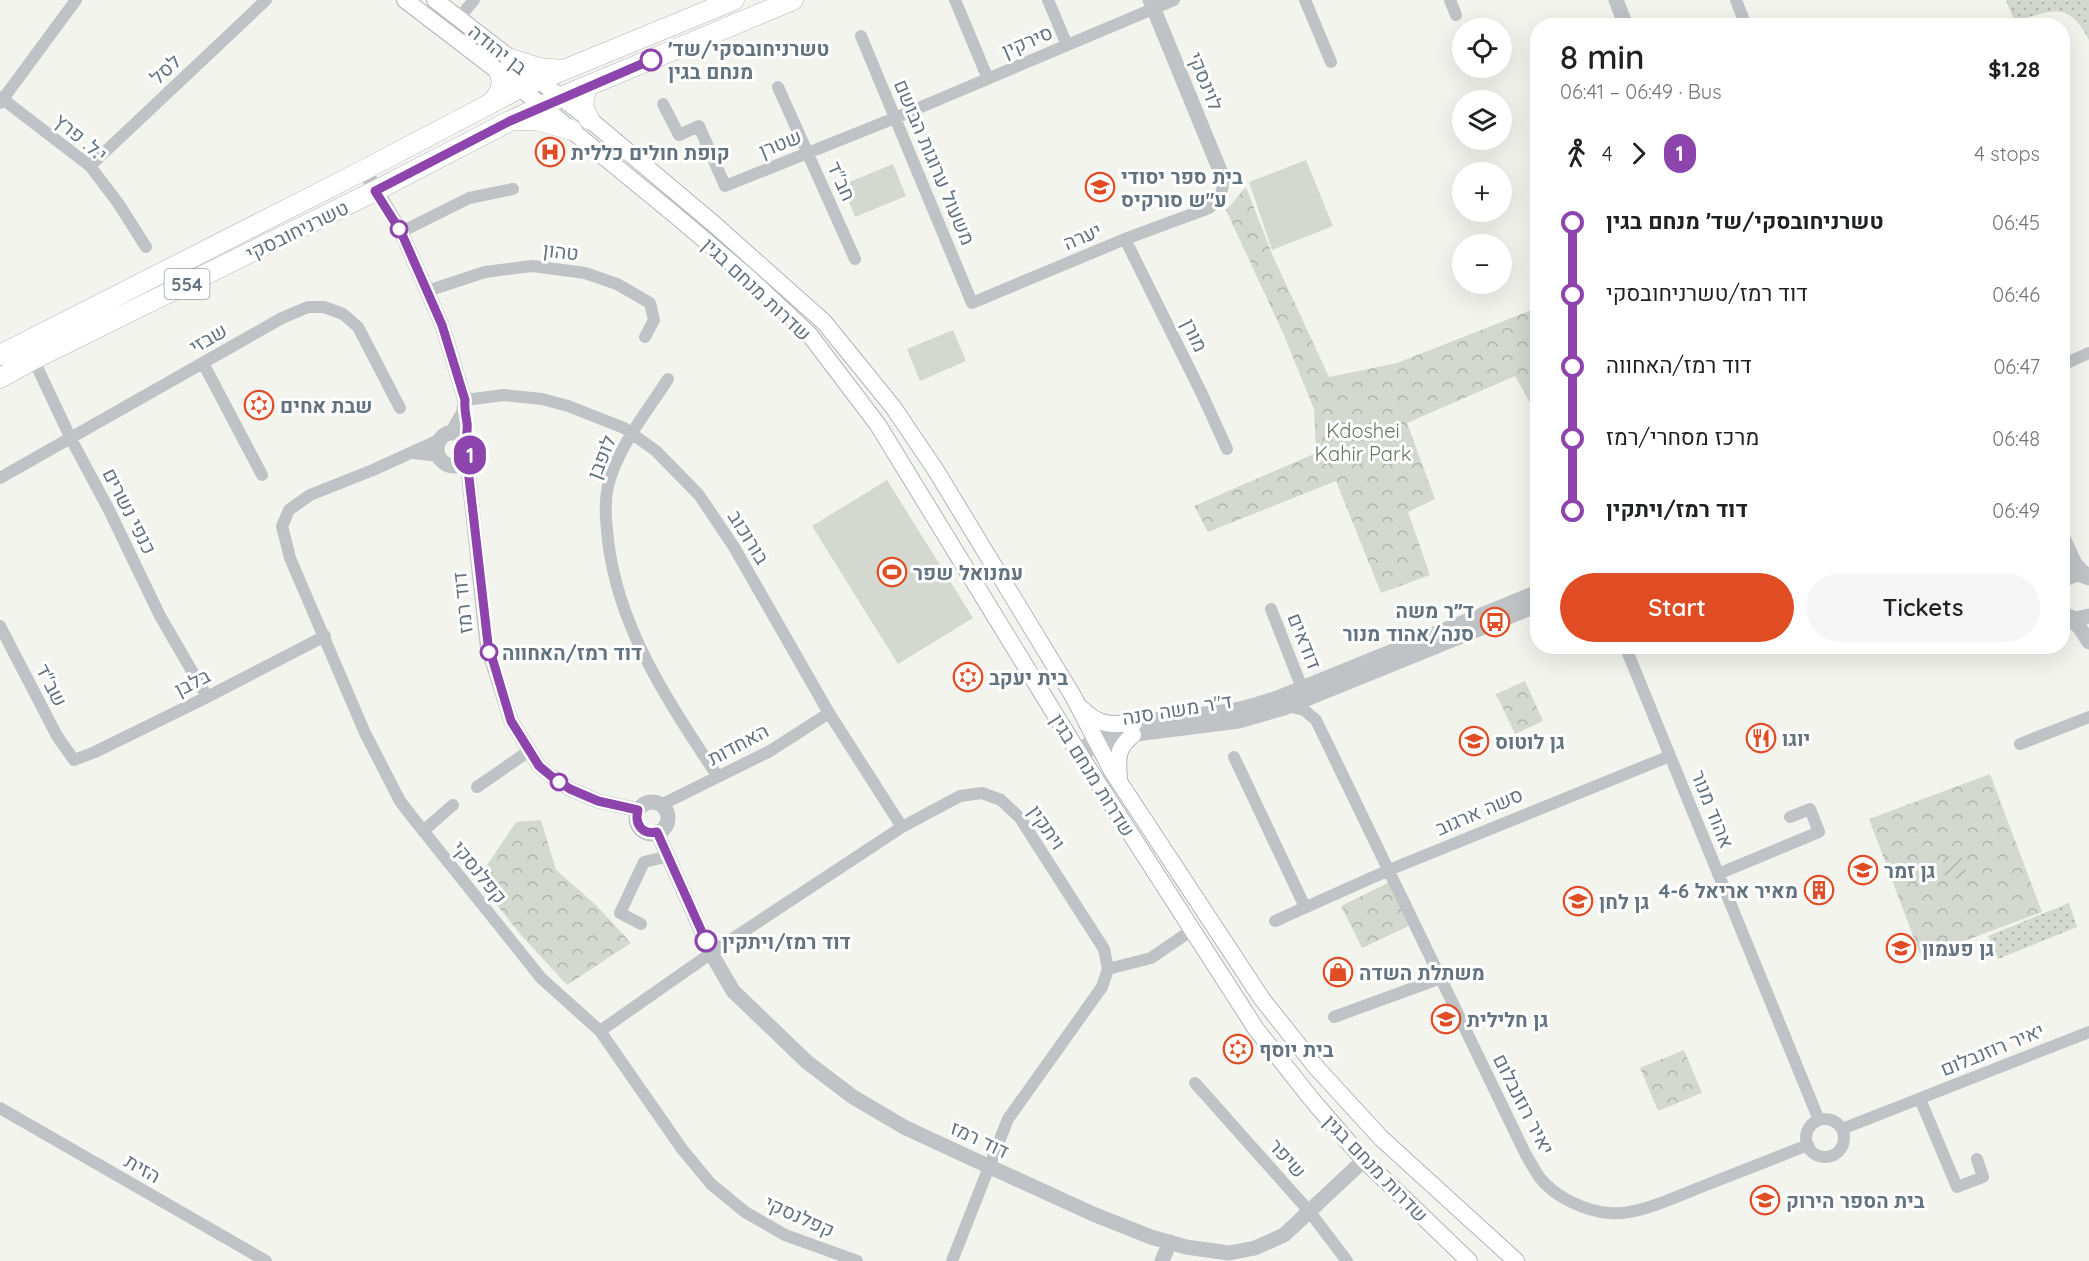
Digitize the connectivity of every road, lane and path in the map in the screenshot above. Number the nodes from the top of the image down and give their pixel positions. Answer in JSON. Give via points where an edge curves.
{"nodes":[{"id":1,"x":76,"y":0,"type":"edge"},
{"id":2,"x":266,"y":0,"type":"edge"},
{"id":3,"x":405,"y":0,"type":"edge"},
{"id":4,"x":435,"y":0,"type":"edge"},
{"id":5,"x":474,"y":0,"type":"edge"},
{"id":6,"x":734,"y":0,"type":"edge"},
{"id":7,"x":793,"y":0,"type":"edge"},
{"id":8,"x":955,"y":0,"type":"edge"},
{"id":9,"x":1048,"y":0,"type":"edge"},
{"id":10,"x":1174,"y":0,"type":"edge"},
{"id":11,"x":1305,"y":0,"type":"edge"},
{"id":12,"x":1450,"y":0,"type":"edge"},
{"id":13,"x":1616,"y":0,"type":"edge"},
{"id":14,"x":1625,"y":0,"type":"edge"},
{"id":15,"x":1736,"y":0,"type":"edge"},
{"id":16,"x":1152,"y":4,"type":"edge"},
{"id":17,"x":1456,"y":15,"type":"dead end"},
{"id":18,"x":459,"y":18,"type":"junction"},
{"id":19,"x":1623,"y":18,"type":"edge"},
{"id":20,"x":1630,"y":18,"type":"edge"},
{"id":21,"x":1743,"y":18,"type":"edge"},
{"id":22,"x":861,"y":36,"type":"dead end"},
{"id":23,"x":1067,"y":45,"type":"junction"},
{"id":24,"x":1331,"y":62,"type":"dead end"},
{"id":25,"x":505,"y":65,"type":"junction"},
{"id":26,"x":566,"y":70,"type":"junction"},
{"id":27,"x":988,"y":79,"type":"junction"},
{"id":28,"x":539,"y":81,"type":"junction"},
{"id":29,"x":586,"y":87,"type":"junction"},
{"id":30,"x":778,"y":87,"type":"dead end"},
{"id":31,"x":520,"y":88,"type":"junction"},
{"id":32,"x":561,"y":98,"type":"junction"},
{"id":33,"x":1,"y":100,"type":"edge"},
{"id":34,"x":492,"y":102,"type":"junction"},
{"id":35,"x":663,"y":104,"type":"dead end"},
{"id":36,"x":543,"y":106,"type":"junction"},
{"id":37,"x":895,"y":118,"type":"junction"},
{"id":38,"x":589,"y":119,"type":"junction"},
{"id":39,"x":510,"y":121,"type":"junction"},
{"id":40,"x":572,"y":130,"type":"junction"},
{"id":41,"x":808,"y":153,"type":"junction"},
{"id":42,"x":90,"y":166,"type":"junction"},
{"id":43,"x":364,"y":170,"type":"junction"},
{"id":44,"x":1223,"y":178,"type":"joint"},
{"id":45,"x":513,"y":189,"type":"dead end"},
{"id":46,"x":375,"y":191,"type":"junction"},
{"id":47,"x":401,"y":232,"type":"junction"},
{"id":48,"x":1125,"y":239,"type":"junction"},
{"id":49,"x":146,"y":247,"type":"dead end"},
{"id":50,"x":855,"y":259,"type":"dead end"},
{"id":51,"x":427,"y":291,"type":"junction"},
{"id":52,"x":972,"y":303,"type":"joint"},
{"id":53,"x":645,"y":337,"type":"dead end"},
{"id":54,"x":25,"y":340,"type":"junction"},
{"id":55,"x":2089,"y":353,"type":"edge"},
{"id":56,"x":0,"y":355,"type":"edge"},
{"id":57,"x":34,"y":359,"type":"junction"},
{"id":58,"x":2070,"y":361,"type":"edge"},
{"id":59,"x":203,"y":363,"type":"junction"},
{"id":60,"x":0,"y":378,"type":"edge"},
{"id":61,"x":668,"y":380,"type":"dead end"},
{"id":62,"x":464,"y":406,"type":"junction"},
{"id":63,"x":400,"y":408,"type":"dead end"},
{"id":64,"x":632,"y":434,"type":"junction"},
{"id":65,"x":447,"y":436,"type":"junction"},
{"id":66,"x":467,"y":438,"type":"junction"},
{"id":67,"x":70,"y":439,"type":"junction"},
{"id":68,"x":1227,"y":449,"type":"dead end"},
{"id":69,"x":409,"y":453,"type":"junction"},
{"id":70,"x":438,"y":456,"type":"junction"},
{"id":71,"x":467,"y":460,"type":"junction"},
{"id":72,"x":452,"y":466,"type":"junction"},
{"id":73,"x":262,"y":475,"type":"dead end"},
{"id":74,"x":0,"y":478,"type":"edge"},
{"id":75,"x":471,"y":495,"type":"junction"},
{"id":76,"x":2070,"y":553,"type":"edge"},
{"id":77,"x":2070,"y":577,"type":"edge"},
{"id":78,"x":2089,"y":577,"type":"edge"},
{"id":79,"x":1530,"y":595,"type":"edge"},
{"id":80,"x":1530,"y":608,"type":"edge"},
{"id":81,"x":1271,"y":609,"type":"dead end"},
{"id":82,"x":2089,"y":616,"type":"edge"},
{"id":83,"x":2070,"y":617,"type":"edge"},
{"id":84,"x":2070,"y":619,"type":"edge"},
{"id":85,"x":0,"y":626,"type":"edge"},
{"id":86,"x":325,"y":636,"type":"junction"},
{"id":87,"x":2089,"y":642,"type":"edge"},
{"id":88,"x":1628,"y":654,"type":"edge"},
{"id":89,"x":1302,"y":688,"type":"junction"},
{"id":90,"x":1324,"y":692,"type":"junction"},
{"id":91,"x":207,"y":697,"type":"junction"},
{"id":92,"x":1075,"y":701,"type":"junction"},
{"id":93,"x":1288,"y":706,"type":"junction"},
{"id":94,"x":829,"y":713,"type":"junction"},
{"id":95,"x":2089,"y":717,"type":"edge"},
{"id":96,"x":1316,"y":720,"type":"junction"},
{"id":97,"x":1133,"y":729,"type":"junction"},
{"id":98,"x":1097,"y":743,"type":"junction"},
{"id":99,"x":2020,"y":744,"type":"dead end"},
{"id":100,"x":529,"y":751,"type":"junction"},
{"id":101,"x":1078,"y":752,"type":"junction"},
{"id":102,"x":1234,"y":756,"type":"dead end"},
{"id":103,"x":1670,"y":756,"type":"junction"},
{"id":104,"x":74,"y":760,"type":"joint"},
{"id":105,"x":718,"y":777,"type":"junction"},
{"id":106,"x":1119,"y":781,"type":"junction"},
{"id":107,"x":477,"y":787,"type":"dead end"},
{"id":108,"x":453,"y":805,"type":"dead end"},
{"id":109,"x":661,"y":805,"type":"junction"},
{"id":110,"x":638,"y":810,"type":"junction"},
{"id":111,"x":1790,"y":817,"type":"dead end"},
{"id":112,"x":902,"y":827,"type":"junction"},
{"id":113,"x":423,"y":831,"type":"junction"},
{"id":114,"x":657,"y":832,"type":"junction"},
{"id":115,"x":669,"y":856,"type":"junction"},
{"id":116,"x":1389,"y":870,"type":"junction"},
{"id":117,"x":1718,"y":874,"type":"junction"},
{"id":118,"x":1305,"y":907,"type":"junction"},
{"id":119,"x":1275,"y":921,"type":"dead end"},
{"id":120,"x":640,"y":924,"type":"dead end"},
{"id":121,"x":1192,"y":930,"type":"junction"},
{"id":122,"x":711,"y":953,"type":"junction"},
{"id":123,"x":1108,"y":969,"type":"junction"},
{"id":124,"x":1441,"y":978,"type":"junction"},
{"id":125,"x":1334,"y":1017,"type":"dead end"},
{"id":126,"x":600,"y":1031,"type":"junction"},
{"id":127,"x":2089,"y":1032,"type":"edge"},
{"id":128,"x":1196,"y":1083,"type":"dead end"},
{"id":129,"x":1920,"y":1099,"type":"junction"},
{"id":130,"x":0,"y":1108,"type":"edge"},
{"id":131,"x":1819,"y":1120,"type":"junction"},
{"id":132,"x":1842,"y":1129,"type":"junction"},
{"id":133,"x":1808,"y":1146,"type":"junction"},
{"id":134,"x":1977,"y":1159,"type":"dead end"},
{"id":135,"x":1364,"y":1160,"type":"junction"},
{"id":136,"x":990,"y":1167,"type":"junction"},
{"id":137,"x":1309,"y":1211,"type":"junction"},
{"id":138,"x":1170,"y":1242,"type":"junction"},
{"id":139,"x":1194,"y":1255,"type":"edge"},
{"id":140,"x":1220,"y":1256,"type":"edge"},
{"id":141,"x":266,"y":1261,"type":"edge"},
{"id":142,"x":857,"y":1261,"type":"edge"},
{"id":143,"x":952,"y":1261,"type":"edge"},
{"id":144,"x":1162,"y":1261,"type":"edge"},
{"id":145,"x":1347,"y":1261,"type":"edge"},
{"id":146,"x":1469,"y":1261,"type":"edge"},
{"id":147,"x":1516,"y":1261,"type":"edge"}],
"edges":[{"from":1,"to":33,"type":"street"},
{"from":2,"to":42,"type":"street","name":"לסל"},
{"from":3,"to":25,"type":"main road","name":"בן יהודה"},
{"from":4,"to":18,"type":"main road","name":"בן יהודה"},
{"from":5,"to":18,"type":"street"},
{"from":6,"to":26,"type":"main road","name":"טשרניחובסקי","number":"554"},
{"from":7,"to":29,"type":"main road","name":"טשרניחובסקי","number":"554"},
{"from":8,"to":27,"type":"street"},
{"from":9,"to":23,"type":"street"},
{"from":10,"to":16,"type":"street","name":"סירקין"},
{"from":11,"to":24,"type":"street"},
{"from":12,"to":17,"type":"street"},
{"from":13,"to":19,"type":"street"},
{"from":14,"to":20,"type":"street"},
{"from":15,"to":21,"type":"street"},
{"from":16,"to":23,"type":"street","name":"סירקין"},
{"from":16,"to":44,"type":"street","name":"לוינסקי"},
{"from":18,"to":25,"type":"main road","name":"בן יהודה"},
{"from":22,"to":37,"type":"street","name":"משעול ערוגות הבושם"},
{"from":23,"to":27,"type":"street","name":"סירקין"},
{"from":25,"to":26,"type":"main road"},
{"from":25,"to":28,"type":"main road","name":"בן יהודה"},
{"from":25,"to":31,"type":"main road","name":"בן יהודה"},
{"from":25,"to":34,"type":"main road","via":[[498,96]]},
{"from":26,"to":28,"type":"main road","name":"טשרניחובסקי","number":"554"},
{"from":27,"to":37,"type":"street","name":"סירקין"},
{"from":28,"to":31,"type":"main road","name":"טשרניחובסקי","number":"554"},
{"from":28,"to":32,"type":"main road","name":"בן יהודה"},
{"from":29,"to":32,"type":"main road","name":"טשרניחובסקי","number":"554"},
{"from":29,"to":38,"type":"main road","via":[[583,107]]},
{"from":30,"to":41,"type":"street","name":"חב\"ד"},
{"from":31,"to":34,"type":"main road","name":"טשרניחובסקי","number":"554"},
{"from":31,"to":36,"type":"main road","name":"שדרות מנחם בגין"},
{"from":32,"to":36,"type":"main road","name":"טשרניחובסקי","number":"554"},
{"from":32,"to":38,"type":"main road","name":"שדרות מנחם בגין"},
{"from":33,"to":42,"type":"street","name":"י.ל. פרץ"},
{"from":34,"to":43,"type":"main road","name":"טשרניחובסקי","number":"554"},
{"from":35,"to":41,"type":"street","name":"שטרן","via":[[679,135],[699,126],[725,186]]},
{"from":36,"to":39,"type":"main road","name":"טשרניחובסקי","number":"554"},
{"from":36,"to":40,"type":"main road","name":"שדרות מנחם בגין"},
{"from":37,"to":41,"type":"street","name":"שטרן"},
{"from":37,"to":52,"type":"street","name":"משעול ערוגות הבושם"},
{"from":38,"to":92,"type":"main road","name":"שדרות מנחם בגין","via":[[824,322],[893,406],[935,469]]},
{"from":39,"to":40,"type":"main road","via":[[536,120]]},
{"from":39,"to":46,"type":"main road","name":"טשרניחובסקי","number":"554"},
{"from":40,"to":101,"type":"main road","name":"שדרות מנחם בגין","via":[[747,276],[809,334],[878,425]]},
{"from":41,"to":50,"type":"street","name":"חב\"ד"},
{"from":42,"to":49,"type":"street","name":"י.ל. פרץ"},
{"from":43,"to":46,"type":"street"},
{"from":43,"to":54,"type":"main road","name":"טשרניחובסקי","number":"554"},
{"from":44,"to":48,"type":"street","name":"יערה","via":[[1223,193],[1209,208]]},
{"from":45,"to":47,"type":"street","via":[[469,198]]},
{"from":46,"to":47,"type":"street"},
{"from":46,"to":57,"type":"main road","name":"טשרניחובסקי","number":"554"},
{"from":47,"to":51,"type":"street"},
{"from":48,"to":52,"type":"street","name":"יערה"},
{"from":48,"to":68,"type":"street","name":"מורן"},
{"from":51,"to":53,"type":"street","name":"טהון","via":[[485,272],[532,266],[585,273],[617,284],[650,303],[654,320]]},
{"from":51,"to":62,"type":"street","via":[[442,325]]},
{"from":54,"to":56,"type":"main road","name":"טשרניחובסקי","number":"554"},
{"from":54,"to":57,"type":"street","name":"כנפי נשרים"},
{"from":55,"to":58,"type":"street"},
{"from":57,"to":60,"type":"main road","name":"טשרניחובסקי","number":"554"},
{"from":57,"to":67,"type":"street","name":"כנפי נשרים"},
{"from":59,"to":63,"type":"street","name":"שבזי","via":[[282,318],[308,307],[324,307],[343,314],[358,327]]},
{"from":59,"to":67,"type":"street","name":"שבזי"},
{"from":59,"to":73,"type":"street"},
{"from":61,"to":64,"type":"street","name":"לופבן"},
{"from":62,"to":64,"type":"street","name":"בורוכוב","via":[[504,395],[542,399],[597,417]]},
{"from":62,"to":65,"type":"street"},
{"from":62,"to":66,"type":"street"},
{"from":64,"to":94,"type":"street","name":"בורוכוב","via":[[656,451],[699,495],[734,547]]},
{"from":64,"to":105,"type":"street","name":"לופבן","via":[[616,463],[605,511],[618,592],[647,662]]},
{"from":65,"to":66,"type":"street","via":[[461,434]]},
{"from":65,"to":69,"type":"street","name":"קפלנסקי"},
{"from":65,"to":70,"type":"street","via":[[437,447]]},
{"from":66,"to":71,"type":"street","via":[[471,452]]},
{"from":67,"to":74,"type":"street","name":"שבזי"},
{"from":67,"to":91,"type":"street","name":"כנפי נשרים","via":[[160,616]]},
{"from":69,"to":70,"type":"street"},
{"from":69,"to":86,"type":"street","name":"קפלנסקי","via":[[310,495],[289,510],[282,526],[290,558]]},
{"from":70,"to":72,"type":"street"},
{"from":71,"to":72,"type":"street"},
{"from":71,"to":75,"type":"street","name":"דוד רמז"},
{"from":72,"to":75,"type":"street","name":"דוד רמז"},
{"from":75,"to":100,"type":"street","name":"דוד רמז","via":[[491,660],[511,721]]},
{"from":76,"to":78,"type":"street"},
{"from":77,"to":78,"type":"street"},
{"from":79,"to":89,"type":"street","name":"ד\"ר משה סנה"},
{"from":80,"to":90,"type":"street","name":"ד\"ר משה סנה"},
{"from":81,"to":89,"type":"street","name":"דודאים"},
{"from":82,"to":83,"type":"street"},
{"from":84,"to":87,"type":"street"},
{"from":85,"to":104,"type":"street","name":"שב''ד","via":[[57,736]]},
{"from":86,"to":91,"type":"street","name":"בלבן"},
{"from":86,"to":113,"type":"street","name":"קפלנסקי","via":[[385,774]]},
{"from":88,"to":103,"type":"street","name":"אהוד מנור"},
{"from":89,"to":97,"type":"street","name":"ד\"ר משה סנה","via":[[1236,710]]},
{"from":90,"to":93,"type":"street","name":"ד\"ר משה סנה"},
{"from":90,"to":96,"type":"street","via":[[1316,704]]},
{"from":91,"to":104,"type":"street","name":"בלבן"},
{"from":92,"to":97,"type":"main road","via":[[1100,722]]},
{"from":92,"to":98,"type":"main road","name":"שדרות מנחם בגין"},
{"from":93,"to":96,"type":"street","via":[[1304,710]]},
{"from":93,"to":97,"type":"street","name":"ד\"ר משה סנה","via":[[1239,721],[1152,731]]},
{"from":94,"to":105,"type":"street","name":"האחדות","via":[[770,751]]},
{"from":94,"to":112,"type":"street","name":"בורוכוב"},
{"from":95,"to":99,"type":"street"},
{"from":96,"to":116,"type":"street","name":"יאיר רוזנבלום"},
{"from":97,"to":98,"type":"street","name":"ד\"ר משה סנה"},
{"from":97,"to":106,"type":"main road","via":[[1120,747]]},
{"from":98,"to":101,"type":"street","name":"ד\"ר משה סנה"},
{"from":98,"to":106,"type":"main road","name":"שדרות מנחם בגין"},
{"from":100,"to":107,"type":"street"},
{"from":100,"to":110,"type":"street","name":"דוד רמז","via":[[539,766],[570,789],[598,801]]},
{"from":101,"to":121,"type":"main road","name":"שדרות מנחם בגין"},
{"from":102,"to":118,"type":"street"},
{"from":103,"to":116,"type":"street","name":"סשה ארגוב"},
{"from":103,"to":117,"type":"street","name":"אהוד מנור"},
{"from":105,"to":109,"type":"street","name":"האחדות"},
{"from":106,"to":147,"type":"main road","name":"שדרות מנחם בגין","via":[[1262,999],[1316,1067],[1381,1138]]},
{"from":108,"to":113,"type":"street"},
{"from":109,"to":110,"type":"street","name":"דוד רמז","via":[[645,803]]},
{"from":109,"to":114,"type":"street","via":[[667,822]]},
{"from":110,"to":114,"type":"street","name":"דוד רמז","via":[[639,827],[648,833]]},
{"from":111,"to":117,"type":"street","via":[[1810,809],[1819,832]]},
{"from":112,"to":122,"type":"street","name":"ויתקין"},
{"from":112,"to":123,"type":"street","name":"ויתקין","via":[[960,796],[982,794],[1001,800],[1020,818],[1104,950]]},
{"from":113,"to":126,"type":"street","name":"קפלנסקי","via":[[541,978]]},
{"from":114,"to":115,"type":"street","name":"דוד רמז"},
{"from":115,"to":120,"type":"street","via":[[644,862],[620,913]]},
{"from":115,"to":122,"type":"street","name":"דוד רמז"},
{"from":116,"to":118,"type":"street","name":"סשה ארגוב"},
{"from":116,"to":124,"type":"street","name":"יאיר רוזנבלום"},
{"from":117,"to":131,"type":"street","name":"אהוד מנור"},
{"from":118,"to":119,"type":"street","name":"סשה ארגוב"},
{"from":121,"to":123,"type":"street","via":[[1151,958]]},
{"from":121,"to":135,"type":"main road","name":"שדרות מנחם בגין","via":[[1256,1029]]},
{"from":122,"to":126,"type":"street","name":"ויתקין"},
{"from":122,"to":136,"type":"street","name":"דוד רמז","via":[[733,991],[792,1048],[853,1097],[906,1128]]},
{"from":123,"to":136,"type":"street","via":[[1102,987],[1008,1119]]},
{"from":124,"to":125,"type":"street"},
{"from":124,"to":133,"type":"street","name":"יאיר רוזנבלום","via":[[1526,1155],[1541,1179],[1567,1200],[1593,1210],[1626,1212]]},
{"from":126,"to":142,"type":"street","name":"קפלנסקי","via":[[711,1184],[745,1212],[785,1235]]},
{"from":127,"to":129,"type":"street","name":"יאיר רוזנבלום"},
{"from":128,"to":137,"type":"street","name":"שיפר"},
{"from":129,"to":132,"type":"street","name":"יאיר רוזנבלום"},
{"from":129,"to":134,"type":"street","via":[[1957,1187],[1983,1177]]},
{"from":130,"to":141,"type":"street","name":"הזית"},
{"from":131,"to":132,"type":"street","via":[[1833,1120]]},
{"from":131,"to":133,"type":"street","via":[[1809,1128]]},
{"from":132,"to":133,"type":"street","via":[[1843,1144],[1835,1154],[1817,1155]]},
{"from":135,"to":137,"type":"street","name":"דוד רמז"},
{"from":135,"to":146,"type":"main road","name":"שדרות מנחם בגין"},
{"from":136,"to":138,"type":"street","name":"דוד רמז","via":[[1093,1214]]},
{"from":136,"to":143,"type":"street"},
{"from":137,"to":140,"type":"street","name":"דוד רמז","via":[[1284,1235],[1255,1248]]},
{"from":137,"to":145,"type":"street","name":"שיפר"},
{"from":138,"to":139,"type":"street","name":"דוד רמז"},
{"from":138,"to":144,"type":"street"},
{"from":139,"to":140,"type":"street","name":"דוד רמז"}]}
